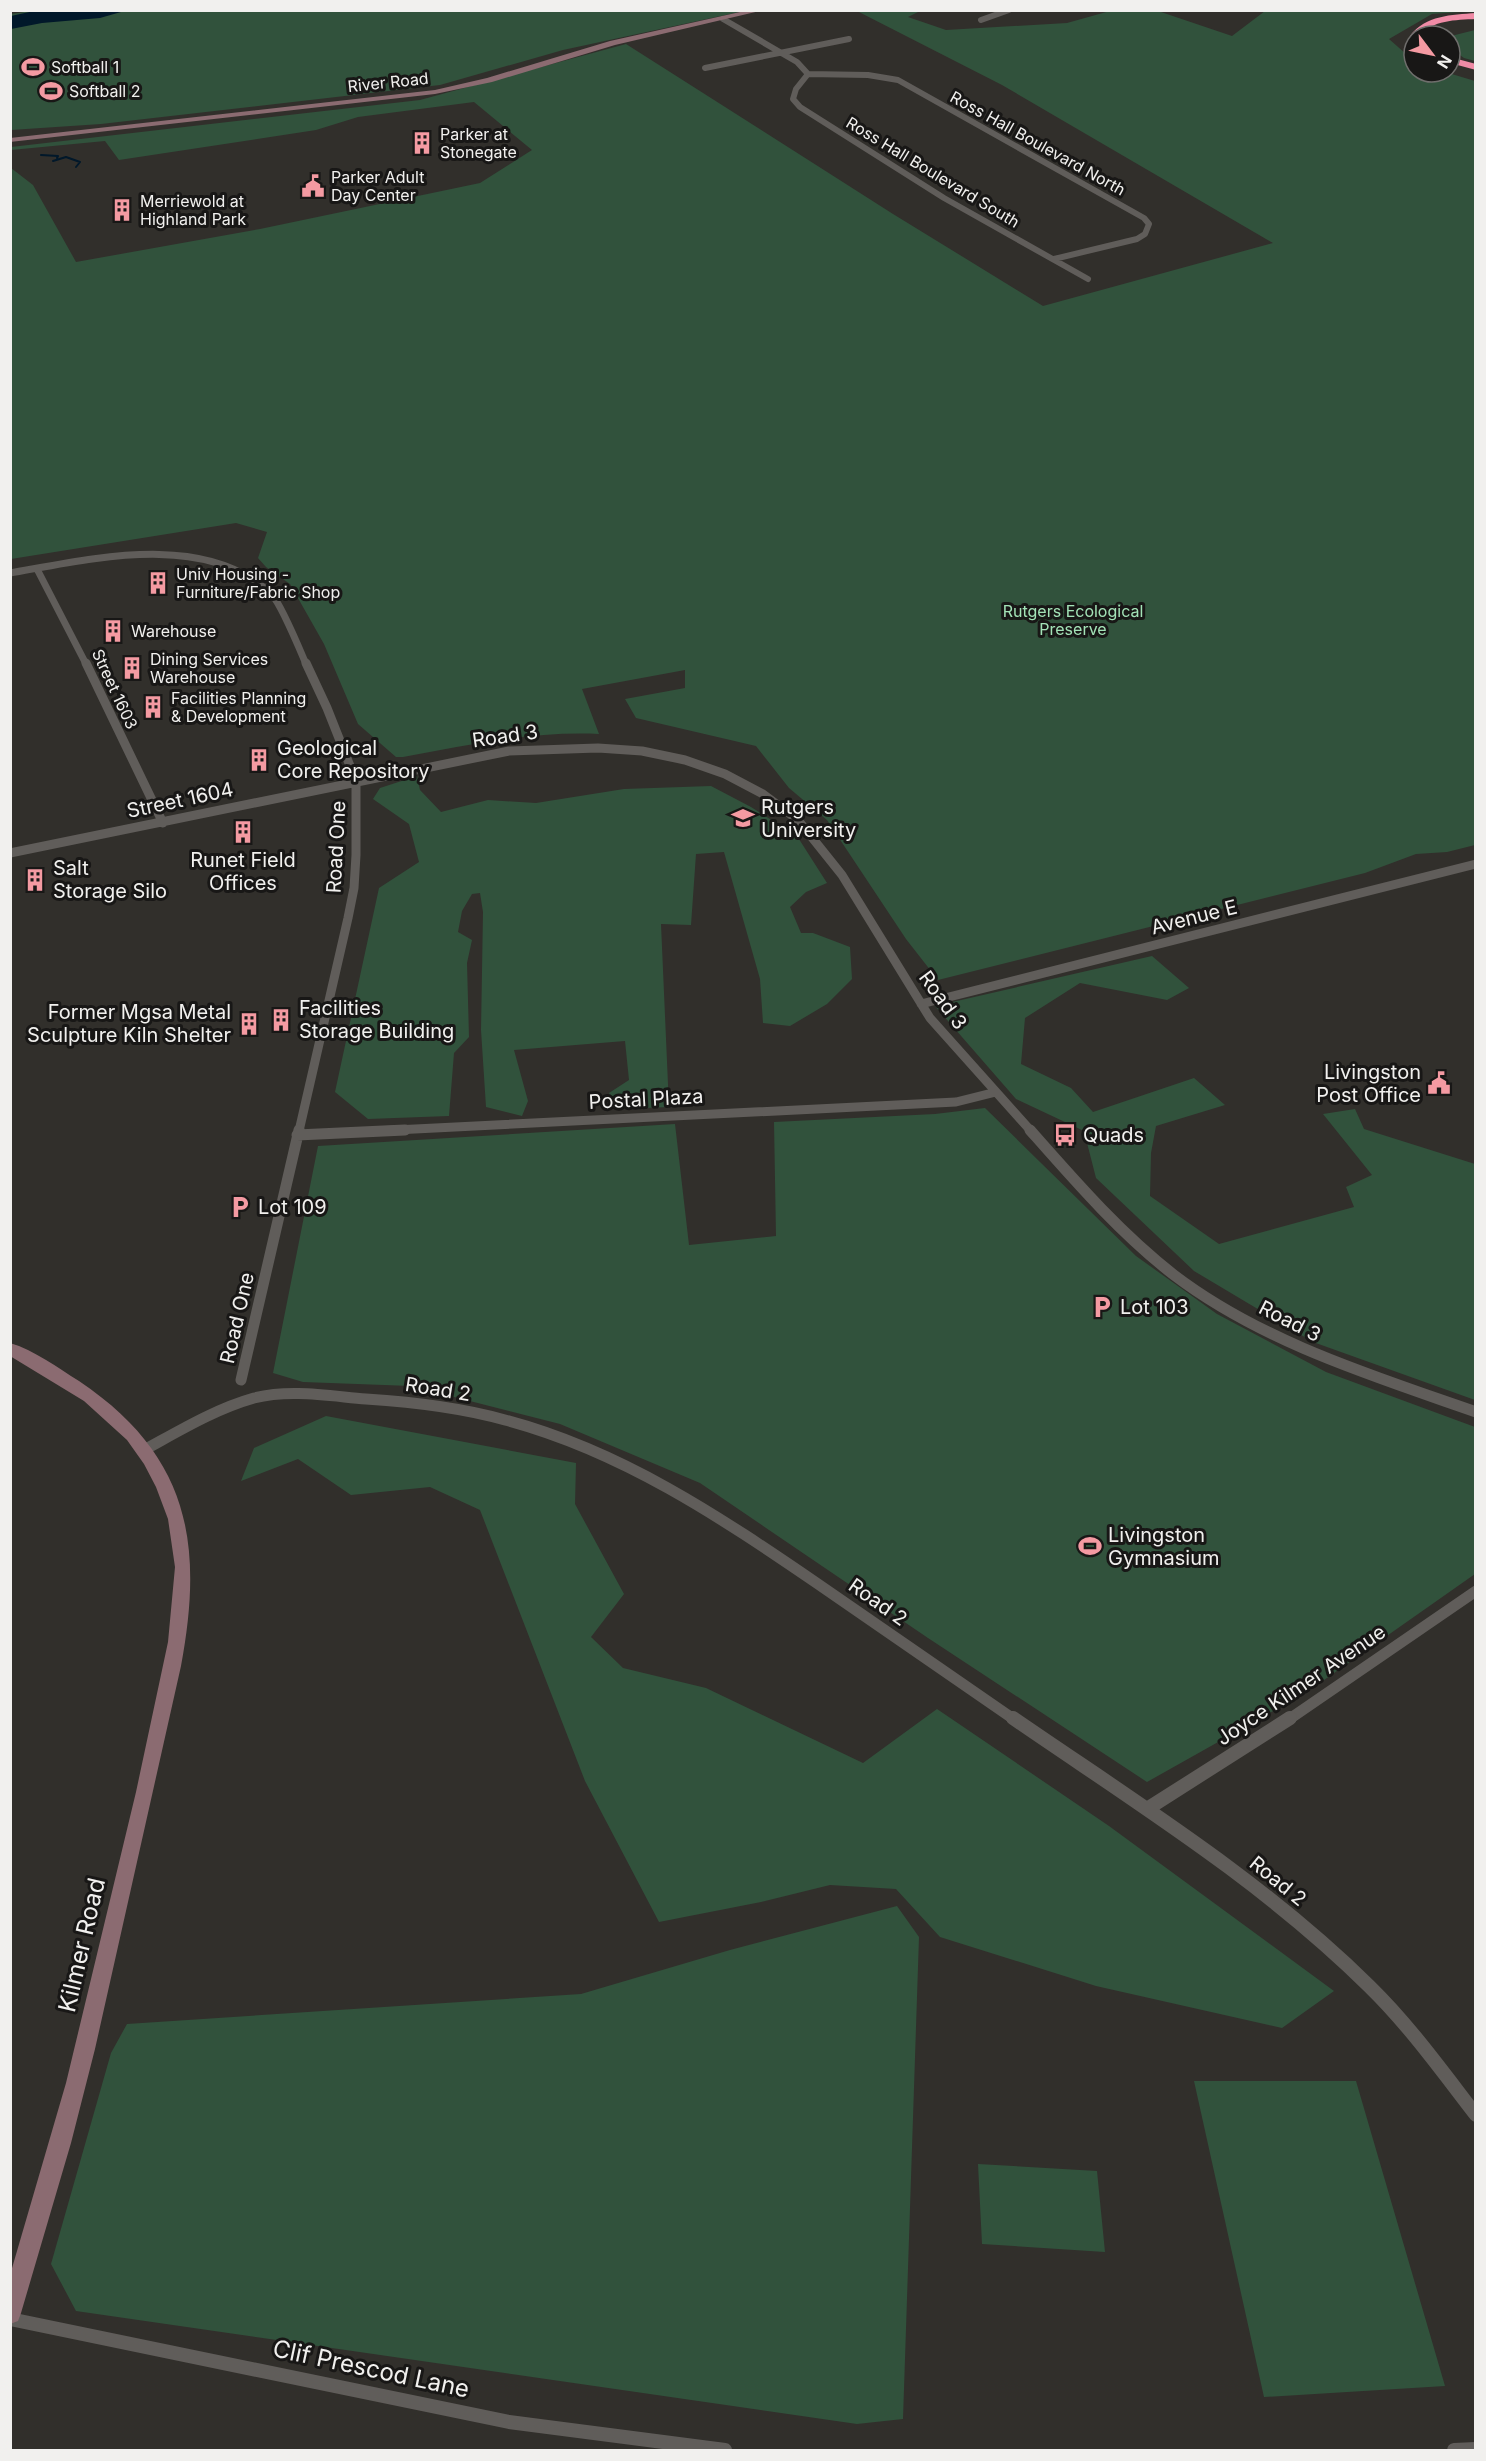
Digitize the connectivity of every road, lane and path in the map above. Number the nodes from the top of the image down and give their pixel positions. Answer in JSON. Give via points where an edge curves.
{"nodes":[{"id":1,"x":761,"y":10,"type":"edge"},
{"id":2,"x":1009,"y":10,"type":"edge"},
{"id":3,"x":1476,"y":18,"type":"edge"},
{"id":4,"x":723,"y":19,"type":"junction"},
{"id":5,"x":981,"y":20,"type":"dead end"},
{"id":6,"x":1431,"y":24,"type":"edge"},
{"id":7,"x":1449,"y":24,"type":"edge"},
{"id":8,"x":849,"y":39,"type":"dead end"},
{"id":9,"x":780,"y":52,"type":"junction"},
{"id":10,"x":705,"y":68,"type":"dead end"},
{"id":11,"x":808,"y":74,"type":"junction"},
{"id":12,"x":10,"y":140,"type":"edge"},
{"id":13,"x":1054,"y":259,"type":"junction"},
{"id":14,"x":1088,"y":279,"type":"dead end"},
{"id":15,"x":37,"y":569,"type":"junction"},
{"id":16,"x":10,"y":573,"type":"edge"},
{"id":17,"x":357,"y":781,"type":"junction"},
{"id":18,"x":163,"y":823,"type":"junction"},
{"id":19,"x":10,"y":854,"type":"edge"},
{"id":20,"x":1476,"y":864,"type":"edge"},
{"id":21,"x":921,"y":1004,"type":"junction"},
{"id":22,"x":996,"y":1092,"type":"junction"},
{"id":23,"x":297,"y":1135,"type":"junction"},
{"id":24,"x":10,"y":1349,"type":"edge"},
{"id":25,"x":241,"y":1380,"type":"dead end"},
{"id":26,"x":1476,"y":1412,"type":"edge"},
{"id":27,"x":144,"y":1450,"type":"junction"},
{"id":28,"x":1476,"y":1591,"type":"edge"},
{"id":29,"x":1147,"y":1809,"type":"junction"},
{"id":30,"x":1476,"y":2115,"type":"edge"},
{"id":31,"x":10,"y":2313,"type":"edge"},
{"id":32,"x":10,"y":2319,"type":"edge"},
{"id":33,"x":1476,"y":2449,"type":"edge"},
{"id":34,"x":725,"y":2451,"type":"edge"},
{"id":35,"x":1454,"y":2451,"type":"edge"}],
"edges":[{"from":1,"to":4,"type":"street","name":"River Road"},
{"from":2,"to":5,"type":"street"},
{"from":3,"to":6,"type":"highway"},
{"from":3,"to":7,"type":"highway"},
{"from":4,"to":9,"type":"street"},
{"from":4,"to":12,"type":"street","name":"River Road","via":[[613,43],[435,92]]},
{"from":8,"to":9,"type":"street"},
{"from":9,"to":10,"type":"street"},
{"from":9,"to":11,"type":"street"},
{"from":11,"to":13,"type":"street","name":"Ross Hall Boulevard South","via":[[794,94],[793,99],[801,107],[944,198]]},
{"from":11,"to":13,"type":"street","name":"Ross Hall Boulevard North","via":[[898,80],[1149,224],[1145,234],[1137,239]]},
{"from":13,"to":14,"type":"street","name":"Ross Hall Boulevard South"},
{"from":15,"to":16,"type":"street","name":"Road One"},
{"from":15,"to":17,"type":"street","name":"Road One","via":[[169,554],[242,570],[274,596],[290,625]]},
{"from":15,"to":18,"type":"street","name":"Street 1603","via":[[62,612]]},
{"from":17,"to":18,"type":"street","name":"Street 1604"},
{"from":17,"to":21,"type":"street","name":"Road 3","via":[[509,751],[546,748],[635,750],[711,767],[768,796],[807,829],[845,879]]},
{"from":17,"to":23,"type":"street","name":"Road One","via":[[354,888]]},
{"from":18,"to":19,"type":"street","name":"Street 1604"},
{"from":20,"to":21,"type":"street","name":"Avenue E"},
{"from":21,"to":22,"type":"street","name":"Road 3"},
{"from":22,"to":23,"type":"street","name":"Postal Plaza","via":[[956,1102]]},
{"from":22,"to":26,"type":"street","name":"Road 3","via":[[1118,1226],[1156,1261],[1191,1285],[1308,1351]]},
{"from":23,"to":25,"type":"street","name":"Road One"},
{"from":24,"to":27,"type":"street","name":"Kilmer Road","via":[[85,1392],[113,1414]]},
{"from":27,"to":29,"type":"street","name":"Road 2","via":[[214,1414],[256,1398],[285,1394],[429,1405],[473,1413],[559,1438],[633,1468],[723,1519]]},
{"from":27,"to":31,"type":"street","name":"Kilmer Road","via":[[165,1488],[176,1520],[182,1585],[178,1631],[142,1805],[67,2117]]},
{"from":28,"to":29,"type":"street","name":"Joyce Kilmer Avenue","via":[[1300,1712]]},
{"from":29,"to":30,"type":"street","name":"Road 2","via":[[1232,1869],[1369,1986],[1425,2048]]},
{"from":32,"to":34,"type":"street","name":"Clif Prescod Lane","via":[[509,2422]]},
{"from":33,"to":35,"type":"street"}]}
